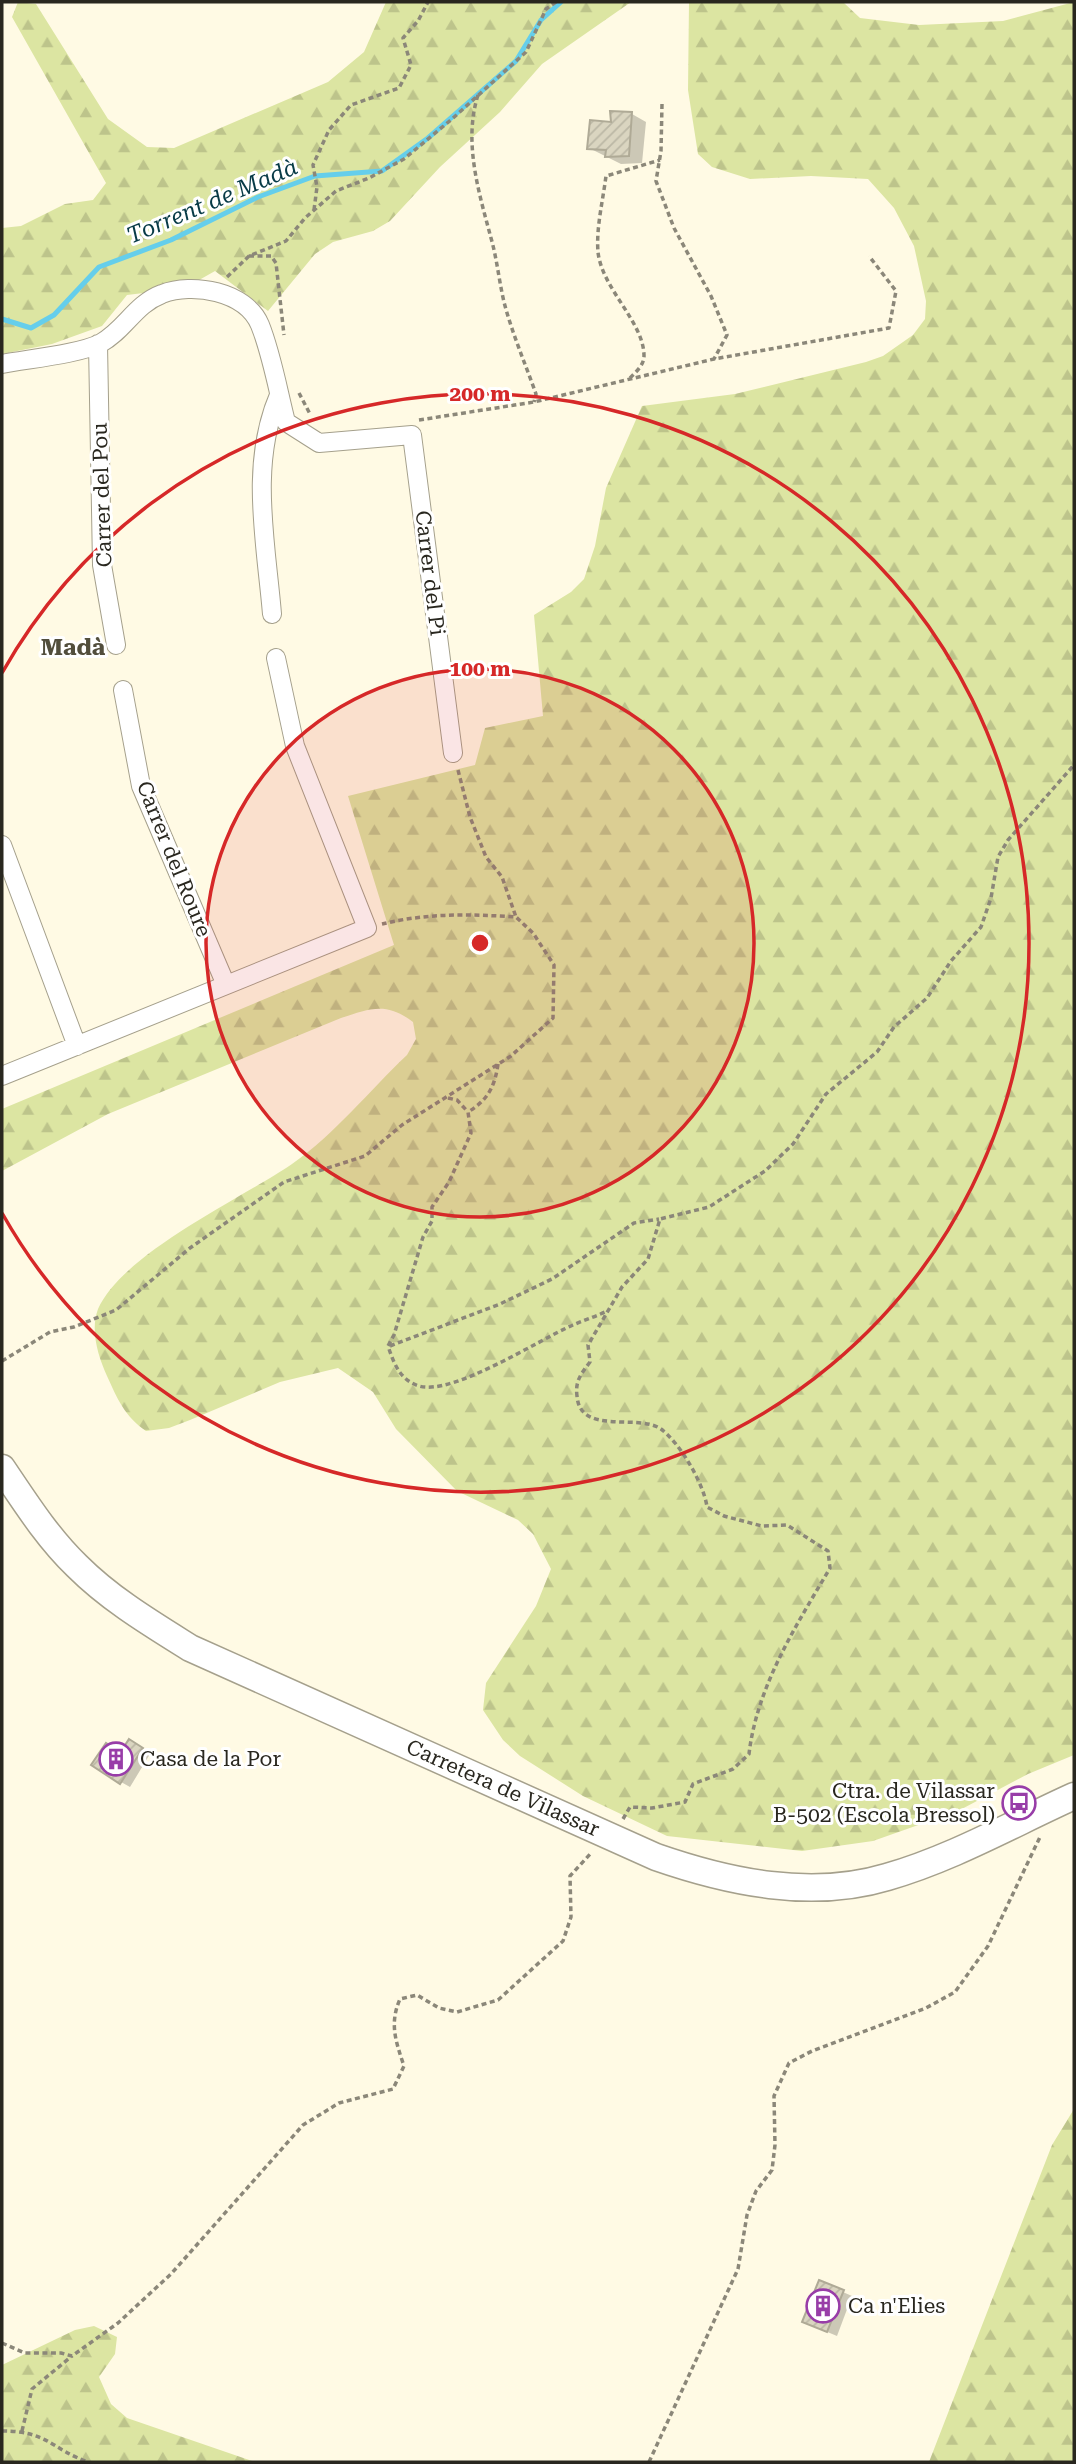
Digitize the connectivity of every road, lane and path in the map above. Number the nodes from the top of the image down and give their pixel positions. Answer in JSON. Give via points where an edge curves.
{"nodes":[{"id":1,"x":428,"y":2,"type":"edge"},
{"id":2,"x":556,"y":2,"type":"edge"},
{"id":3,"x":478,"y":94,"type":"junction"},
{"id":4,"x":662,"y":104,"type":"dead end"},
{"id":5,"x":660,"y":160,"type":"junction"},
{"id":6,"x":314,"y":210,"type":"junction"},
{"id":7,"x":249,"y":256,"type":"junction"},
{"id":8,"x":869,"y":256,"type":"dead end"},
{"id":9,"x":213,"y":290,"type":"junction"},
{"id":10,"x":98,"y":344,"type":"junction"},
{"id":11,"x":287,"y":348,"type":"dead end"},
{"id":12,"x":714,"y":359,"type":"junction"},
{"id":13,"x":2,"y":363,"type":"edge"},
{"id":14,"x":629,"y":379,"type":"junction"},
{"id":15,"x":297,"y":384,"type":"dead end"},
{"id":16,"x":279,"y":395,"type":"junction"},
{"id":17,"x":534,"y":402,"type":"junction"},
{"id":18,"x":319,"y":420,"type":"dead end"},
{"id":19,"x":415,"y":428,"type":"junction"},
{"id":20,"x":272,"y":614,"type":"dead end"},
{"id":21,"x":116,"y":645,"type":"dead end"},
{"id":22,"x":276,"y":658,"type":"dead end"},
{"id":23,"x":123,"y":690,"type":"dead end"},
{"id":24,"x":453,"y":753,"type":"joint"},
{"id":25,"x":1074,"y":765,"type":"edge"},
{"id":26,"x":2,"y":845,"type":"edge"},
{"id":27,"x":516,"y":917,"type":"junction"},
{"id":28,"x":367,"y":928,"type":"junction"},
{"id":29,"x":226,"y":985,"type":"junction"},
{"id":30,"x":77,"y":1046,"type":"junction"},
{"id":31,"x":498,"y":1064,"type":"junction"},
{"id":32,"x":2,"y":1076,"type":"edge"},
{"id":33,"x":446,"y":1098,"type":"junction"},
{"id":34,"x":468,"y":1112,"type":"junction"},
{"id":35,"x":660,"y":1219,"type":"junction"},
{"id":36,"x":608,"y":1310,"type":"junction"},
{"id":37,"x":388,"y":1346,"type":"junction"},
{"id":38,"x":2,"y":1361,"type":"edge"},
{"id":39,"x":2,"y":1468,"type":"edge"},
{"id":40,"x":1063,"y":1801,"type":"edge"},
{"id":41,"x":612,"y":1837,"type":"junction"},
{"id":42,"x":2,"y":2343,"type":"edge"},
{"id":43,"x":72,"y":2356,"type":"junction"},
{"id":44,"x":2,"y":2431,"type":"edge"},
{"id":45,"x":22,"y":2431,"type":"junction"},
{"id":46,"x":88,"y":2462,"type":"edge"},
{"id":47,"x":649,"y":2462,"type":"edge"}],
"edges":[{"from":1,"to":6,"type":"path","via":[[403,38],[411,65],[399,88],[351,105],[329,130],[313,165],[317,187]]},
{"from":2,"to":3,"type":"path","via":[[545,9],[526,52]]},
{"from":3,"to":6,"type":"path","via":[[404,159],[335,191]]},
{"from":3,"to":17,"type":"path","via":[[473,110],[478,197],[505,304],[536,394]]},
{"from":4,"to":5,"type":"path"},
{"from":5,"to":12,"type":"path","via":[[656,181],[726,335]]},
{"from":5,"to":14,"type":"path","via":[[606,176],[598,251],[604,275],[638,334],[644,356]]},
{"from":6,"to":7,"type":"path","via":[[286,241]]},
{"from":7,"to":9,"type":"path"},
{"from":7,"to":11,"type":"path","via":[[271,256],[276,263]]},
{"from":8,"to":12,"type":"path","via":[[896,291],[889,328]]},
{"from":9,"to":10,"type":"street","via":[[185,288],[161,294]]},
{"from":9,"to":16,"type":"street","via":[[235,299],[259,322]]},
{"from":10,"to":13,"type":"street"},
{"from":10,"to":21,"type":"street","name":"Carrer del Pou","via":[[103,565]]},
{"from":12,"to":14,"type":"path"},
{"from":14,"to":17,"type":"path"},
{"from":15,"to":18,"type":"path","via":[[309,414]]},
{"from":16,"to":19,"type":"street","via":[[286,422],[319,443]]},
{"from":16,"to":20,"type":"street","via":[[270,415],[261,475]]},
{"from":17,"to":19,"type":"path"},
{"from":19,"to":24,"type":"street","name":"Carrer del Pi"},
{"from":22,"to":28,"type":"street","via":[[295,747]]},
{"from":23,"to":29,"type":"street","name":"Carrer del Roure","via":[[141,786]]},
{"from":24,"to":27,"type":"path","via":[[470,817],[486,856],[502,877]]},
{"from":25,"to":35,"type":"path","via":[[1008,840],[998,858],[981,927],[927,998],[894,1027],[877,1052],[826,1094],[793,1144],[765,1171],[709,1207]]},
{"from":26,"to":30,"type":"street"},
{"from":27,"to":28,"type":"path","via":[[461,913],[406,918]]},
{"from":27,"to":31,"type":"path","via":[[554,965],[553,1018]]},
{"from":28,"to":29,"type":"street"},
{"from":29,"to":30,"type":"street"},
{"from":30,"to":32,"type":"street"},
{"from":31,"to":33,"type":"path"},
{"from":31,"to":34,"type":"path","via":[[495,1087]]},
{"from":33,"to":34,"type":"path","via":[[457,1100]]},
{"from":33,"to":38,"type":"path","via":[[402,1125],[365,1156],[284,1182],[190,1248],[116,1310],[50,1332]]},
{"from":34,"to":37,"type":"path","via":[[471,1133],[449,1182],[432,1206],[432,1221]]},
{"from":35,"to":36,"type":"path","via":[[648,1259]]},
{"from":35,"to":37,"type":"path","via":[[634,1223],[552,1279],[500,1304]]},
{"from":36,"to":37,"type":"path","via":[[499,1364],[431,1388],[403,1378]]},
{"from":36,"to":41,"type":"path","via":[[588,1345],[590,1362],[578,1378],[577,1405],[589,1417],[661,1429],[700,1478],[707,1507],[762,1526],[787,1525],[828,1550],[830,1568],[774,1671],[753,1722],[749,1754],[733,1769],[693,1784],[685,1802],[629,1807]]},
{"from":39,"to":41,"type":"street","name":"Carretera de Vilassar","via":[[35,1517],[77,1566],[131,1611],[190,1648]]},
{"from":40,"to":41,"type":"street","name":"Carretera de Vilassar","via":[[959,1851],[885,1878],[820,1887],[738,1881],[694,1870]]},
{"from":40,"to":47,"type":"path","via":[[988,1946],[955,1992],[789,2063],[774,2096],[772,2170],[756,2191],[747,2215],[738,2269]]},
{"from":41,"to":43,"type":"path","via":[[583,1859],[570,1876],[571,1917],[564,1941],[549,1956],[498,2000],[457,2012],[417,1996],[400,1999],[392,2017],[404,2066],[393,2089],[340,2103],[303,2125],[171,2274],[118,2323]]},
{"from":42,"to":43,"type":"path","via":[[25,2353]]},
{"from":43,"to":45,"type":"path","via":[[32,2389]]},
{"from":44,"to":45,"type":"path"},
{"from":45,"to":46,"type":"path","via":[[49,2439]]}]}
